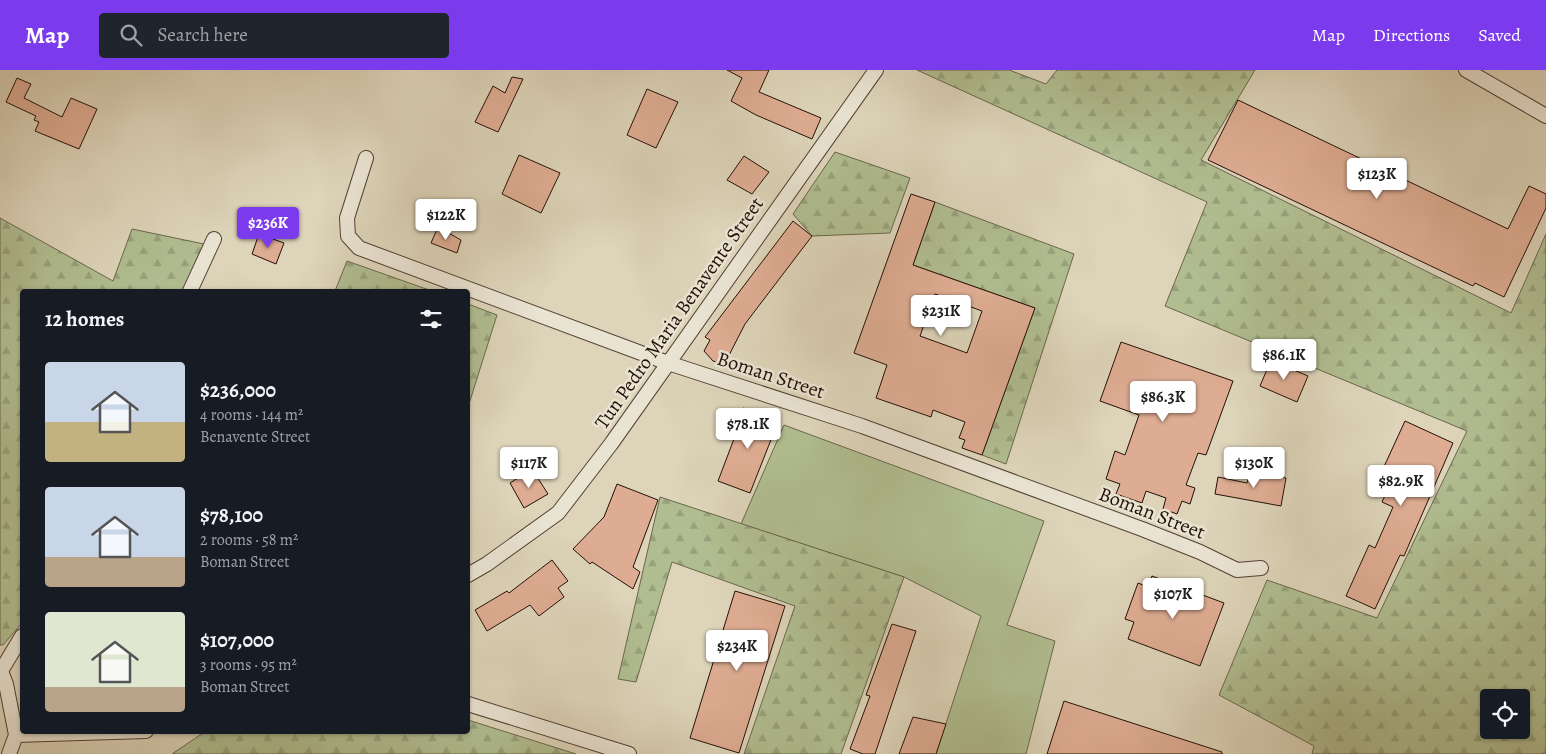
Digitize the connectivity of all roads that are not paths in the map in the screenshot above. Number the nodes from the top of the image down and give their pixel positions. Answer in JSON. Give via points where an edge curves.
{"nodes":[{"id":1,"x":876,"y":70,"type":"edge"},
{"id":2,"x":1466,"y":70,"type":"edge"},
{"id":3,"x":1546,"y":116,"type":"edge"},
{"id":4,"x":366,"y":158,"type":"dead end"},
{"id":5,"x":214,"y":239,"type":"dead end"},
{"id":6,"x":191,"y":289,"type":"edge"},
{"id":7,"x":469,"y":289,"type":"edge"},
{"id":8,"x":470,"y":289,"type":"edge"},
{"id":9,"x":668,"y":363,"type":"junction"},
{"id":10,"x":1261,"y":568,"type":"dead end"},
{"id":11,"x":470,"y":574,"type":"edge"},
{"id":12,"x":20,"y":639,"type":"edge"},
{"id":13,"x":1,"y":670,"type":"edge"},
{"id":14,"x":470,"y":705,"type":"edge"},
{"id":15,"x":68,"y":734,"type":"edge"},
{"id":16,"x":16,"y":736,"type":"junction"},
{"id":17,"x":9,"y":754,"type":"edge"},
{"id":18,"x":629,"y":754,"type":"edge"}],
"edges":[{"from":1,"to":9,"type":"street","name":"Tun Pedro Maria Benavente Street"},
{"from":2,"to":3,"type":"street"},
{"from":4,"to":7,"type":"street","name":"Boman Street","via":[[347,218],[348,236],[359,248]]},
{"from":5,"to":6,"type":"street"},
{"from":8,"to":9,"type":"street","name":"Boman Street"},
{"from":9,"to":10,"type":"street","name":"Boman Street","via":[[862,426],[1200,552],[1237,570]]},
{"from":9,"to":11,"type":"street","name":"Tun Pedro Maria Benavente Street","via":[[558,513]]},
{"from":12,"to":13,"type":"street"},
{"from":13,"to":16,"type":"street"},
{"from":14,"to":18,"type":"street"},
{"from":15,"to":16,"type":"street"},
{"from":16,"to":17,"type":"street"}]}
